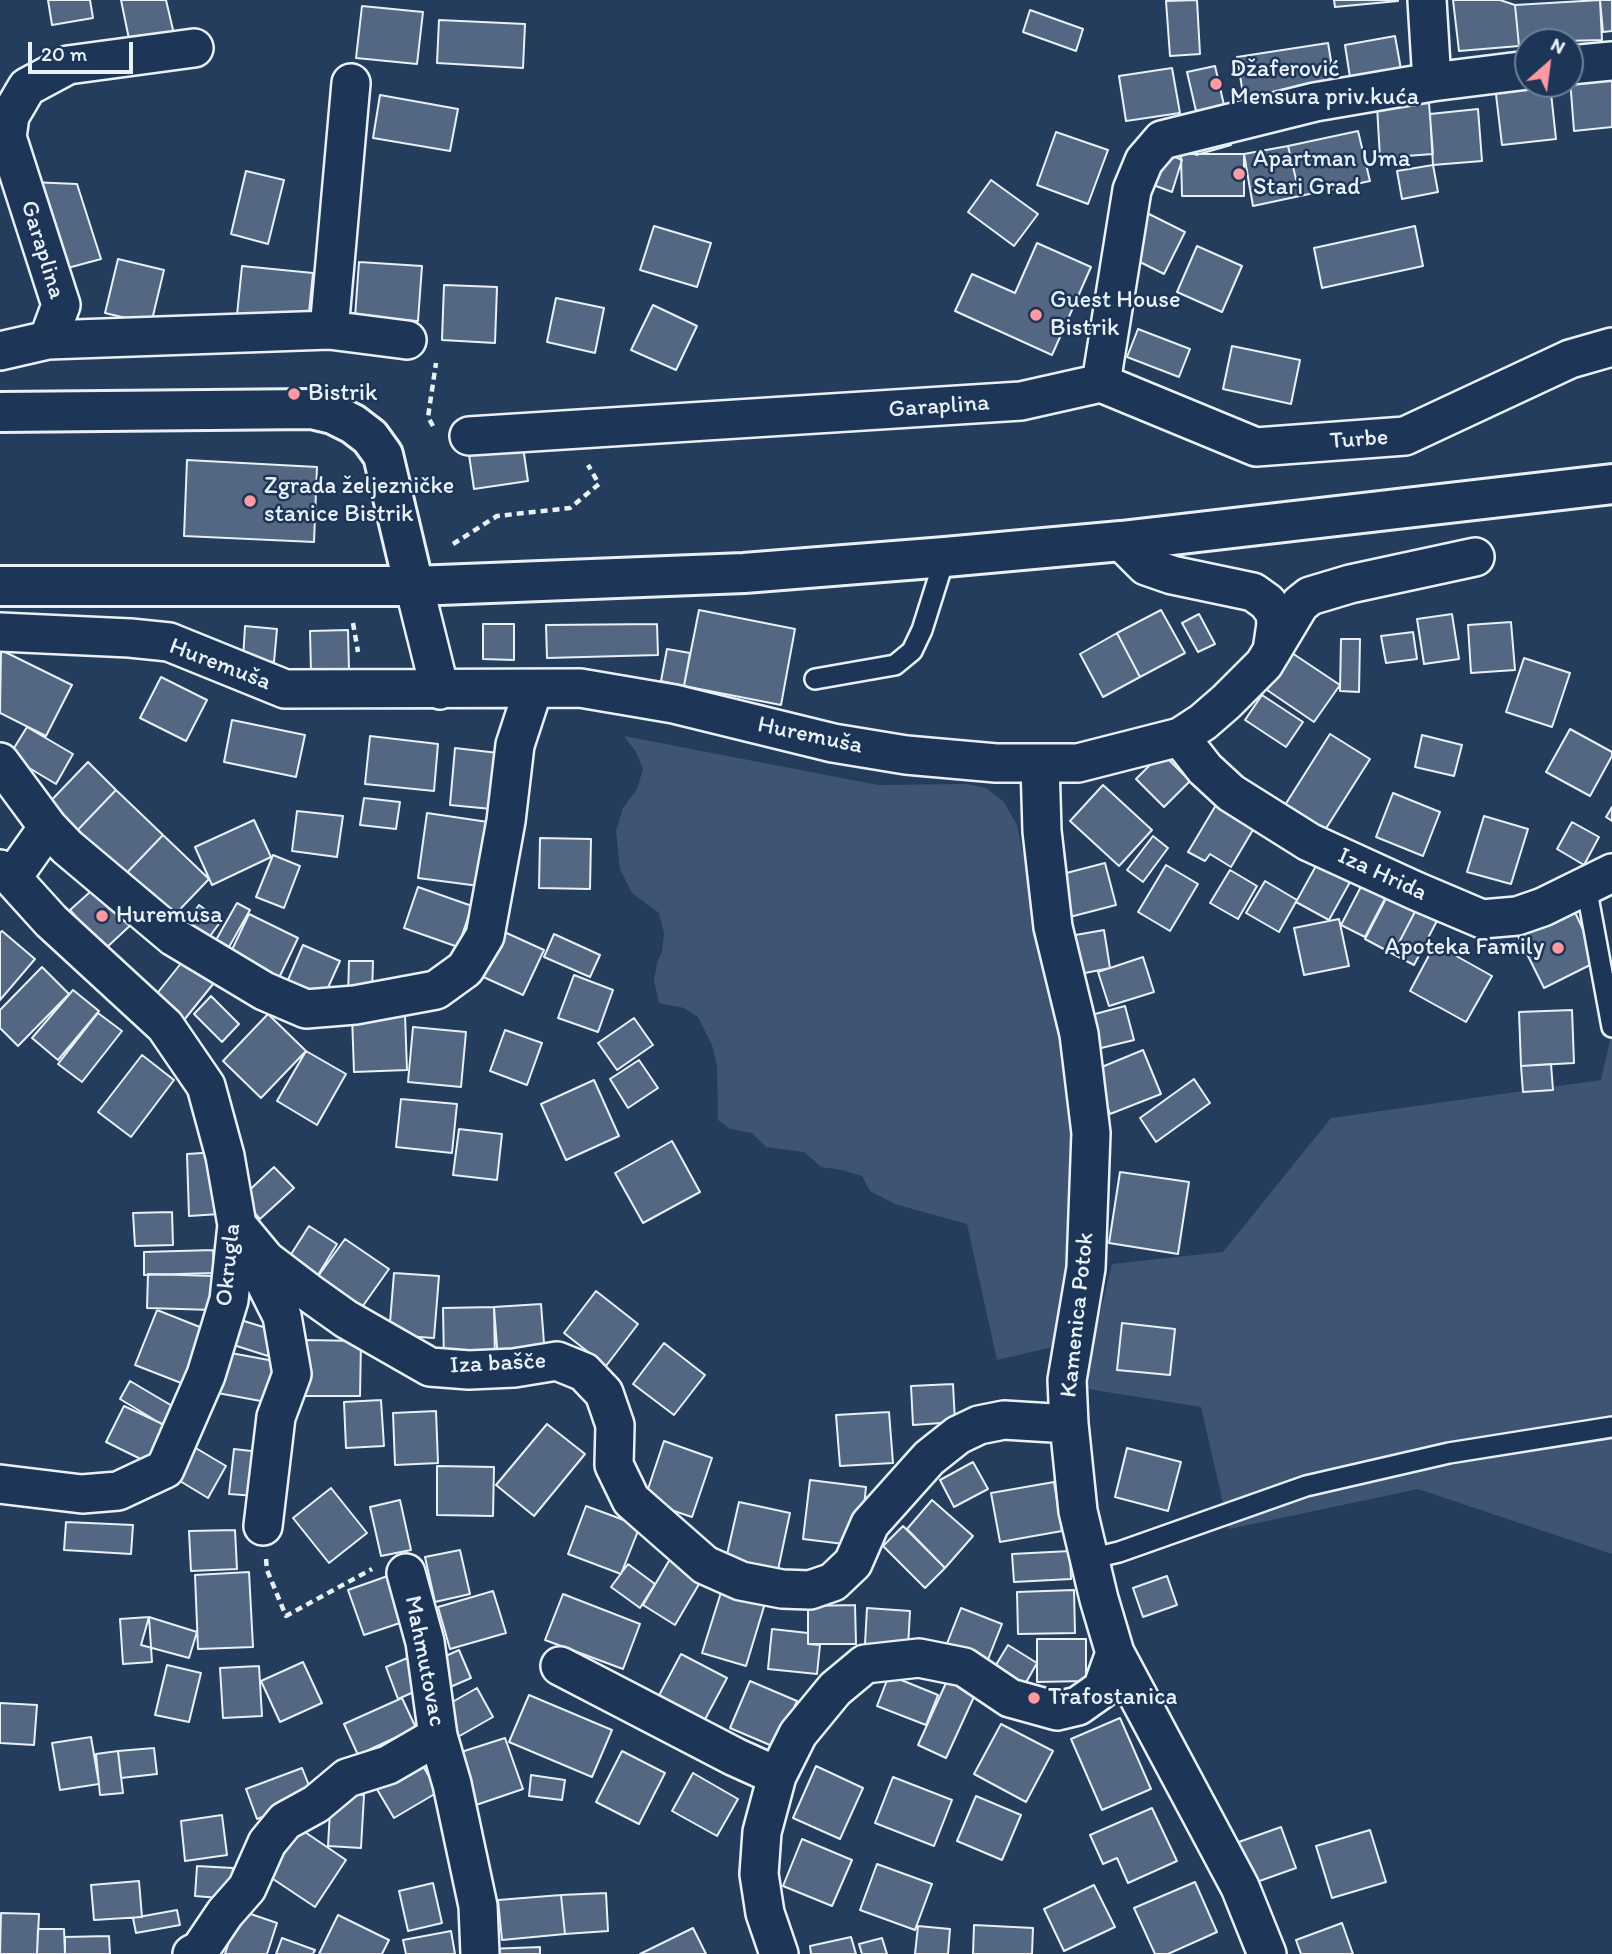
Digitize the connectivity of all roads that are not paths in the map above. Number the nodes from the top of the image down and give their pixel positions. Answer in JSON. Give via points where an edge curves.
{"nodes":[{"id":1,"x":1427,"y":0,"type":"edge"},
{"id":2,"x":194,"y":48,"type":"dead end"},
{"id":3,"x":1612,"y":61,"type":"edge"},
{"id":4,"x":1584,"y":64,"type":"edge"},
{"id":5,"x":1514,"y":72,"type":"edge"},
{"id":6,"x":1432,"y":82,"type":"junction"},
{"id":7,"x":351,"y":83,"type":"dead end"},
{"id":8,"x":330,"y":331,"type":"junction"},
{"id":9,"x":48,"y":340,"type":"junction"},
{"id":10,"x":407,"y":340,"type":"road end"},
{"id":11,"x":1612,"y":346,"type":"edge"},
{"id":12,"x":0,"y":351,"type":"edge"},
{"id":13,"x":1101,"y":383,"type":"junction"},
{"id":14,"x":0,"y":412,"type":"edge"},
{"id":15,"x":469,"y":436,"type":"road end"},
{"id":16,"x":1612,"y":484,"type":"edge"},
{"id":17,"x":1121,"y":541,"type":"junction"},
{"id":18,"x":945,"y":557,"type":"junction"},
{"id":19,"x":1475,"y":557,"type":"dead end"},
{"id":20,"x":0,"y":586,"type":"edge"},
{"id":21,"x":414,"y":586,"type":"junction"},
{"id":22,"x":0,"y":632,"type":"edge"},
{"id":23,"x":1272,"y":651,"type":"junction"},
{"id":24,"x":815,"y":679,"type":"dead end"},
{"id":25,"x":440,"y":690,"type":"junction"},
{"id":26,"x":533,"y":690,"type":"junction"},
{"id":27,"x":1180,"y":737,"type":"junction"},
{"id":28,"x":0,"y":762,"type":"edge"},
{"id":29,"x":1040,"y":764,"type":"junction"},
{"id":30,"x":48,"y":827,"type":"junction"},
{"id":31,"x":6,"y":874,"type":"edge"},
{"id":32,"x":1599,"y":879,"type":"edge"},
{"id":33,"x":1612,"y":1027,"type":"edge"},
{"id":34,"x":237,"y":1225,"type":"junction"},
{"id":35,"x":1069,"y":1424,"type":"junction"},
{"id":36,"x":1612,"y":1427,"type":"edge"},
{"id":37,"x":0,"y":1484,"type":"edge"},
{"id":38,"x":263,"y":1526,"type":"road end"},
{"id":39,"x":1090,"y":1559,"type":"junction"},
{"id":40,"x":407,"y":1573,"type":"road end"},
{"id":41,"x":1115,"y":1653,"type":"junction"},
{"id":42,"x":561,"y":1666,"type":"dead end"},
{"id":43,"x":439,"y":1736,"type":"junction"},
{"id":44,"x":776,"y":1776,"type":"junction"},
{"id":45,"x":765,"y":1913,"type":"junction"},
{"id":46,"x":192,"y":1954,"type":"edge"},
{"id":47,"x":480,"y":1954,"type":"edge"},
{"id":48,"x":748,"y":1954,"type":"edge"},
{"id":49,"x":779,"y":1954,"type":"edge"},
{"id":50,"x":1267,"y":1954,"type":"edge"}],
"edges":[{"from":1,"to":6,"type":"street"},
{"from":2,"to":9,"type":"street","name":"Garaplina","via":[[68,65],[27,87],[10,116],[7,137],[61,305]]},
{"from":3,"to":4,"type":"street"},
{"from":5,"to":6,"type":"street"},
{"from":6,"to":13,"type":"street","via":[[1315,102],[1162,140],[1144,161],[1132,190]]},
{"from":7,"to":8,"type":"street"},
{"from":8,"to":9,"type":"street"},
{"from":8,"to":10,"type":"street"},
{"from":9,"to":12,"type":"street"},
{"from":11,"to":13,"type":"street","name":"Turbe","via":[[1570,359],[1405,436],[1256,447]]},
{"from":13,"to":15,"type":"street","name":"Garaplina","via":[[1021,401]]},
{"from":14,"to":21,"type":"main road","via":[[313,409],[333,414],[370,437],[383,455]]},
{"from":16,"to":17,"type":"main road"},
{"from":17,"to":18,"type":"main road"},
{"from":17,"to":23,"type":"street","via":[[1146,566],[1253,592],[1268,602],[1276,624]]},
{"from":18,"to":21,"type":"main road","via":[[744,573]]},
{"from":18,"to":24,"type":"lane","via":[[912,651],[895,665]]},
{"from":19,"to":23,"type":"street","via":[[1310,596],[1300,604]]},
{"from":20,"to":21,"type":"main road"},
{"from":21,"to":25,"type":"street"},
{"from":22,"to":25,"type":"street","name":"Huremuša","via":[[169,642],[285,689]]},
{"from":23,"to":27,"type":"street","via":[[1226,702]]},
{"from":25,"to":26,"type":"street","name":"Huremuša"},
{"from":26,"to":29,"type":"street","name":"Huremuša","via":[[580,688],[629,695],[833,743],[906,755]]},
{"from":26,"to":30,"type":"street","via":[[515,745],[485,936],[465,969],[436,990],[306,1009],[264,991],[174,937]]},
{"from":27,"to":29,"type":"street","name":"Huremuša","via":[[1079,763]]},
{"from":27,"to":32,"type":"street","name":"Iza Hrida","via":[[1231,793],[1309,842],[1482,919],[1517,916]]},
{"from":28,"to":30,"type":"street"},
{"from":29,"to":35,"type":"street","name":"Kamenica Potok","via":[[1053,927],[1079,1034],[1091,1132],[1086,1268],[1068,1380]]},
{"from":30,"to":31,"type":"street","name":"Okrugla"},
{"from":31,"to":34,"type":"street","name":"Okrugla","via":[[165,1026],[206,1086]]},
{"from":32,"to":33,"type":"lane"},
{"from":34,"to":35,"type":"street","name":"Iza bašče","via":[[267,1260],[318,1299],[430,1367],[514,1368],[557,1361],[584,1372],[604,1393],[615,1425],[614,1465],[631,1500],[705,1565],[741,1581],[810,1590],[833,1583],[853,1563],[870,1524],[929,1458],[958,1434],[1004,1420]]},
{"from":34,"to":37,"type":"street","name":"Okrugla","via":[[229,1300],[206,1375],[165,1469],[118,1491],[82,1494]]},
{"from":34,"to":38,"type":"street","via":[[282,1316],[292,1374],[276,1417]]},
{"from":35,"to":39,"type":"street","name":"Kamenica Potok","via":[[1078,1511]]},
{"from":36,"to":39,"type":"lane","via":[[1449,1453],[1306,1486]]},
{"from":39,"to":41,"type":"street","name":"Kamenica Potok"},
{"from":40,"to":43,"type":"street","name":"Mahmutovac","via":[[425,1642]]},
{"from":41,"to":44,"type":"street","via":[[1101,1689],[1078,1706],[1057,1711],[1010,1698],[964,1667],[919,1658],[865,1664],[835,1689],[797,1734]]},
{"from":41,"to":50,"type":"street","name":"Kamenica Potok","via":[[1240,1887]]},
{"from":42,"to":44,"type":"street"},
{"from":43,"to":46,"type":"street","via":[[388,1765],[347,1778],[316,1804],[285,1821],[267,1843],[247,1888],[200,1950]]},
{"from":43,"to":47,"type":"street","name":"Mahmutovac","via":[[478,1906]]},
{"from":44,"to":45,"type":"street","via":[[762,1832],[759,1874]]},
{"from":45,"to":48,"type":"street"},
{"from":45,"to":49,"type":"street"}]}
